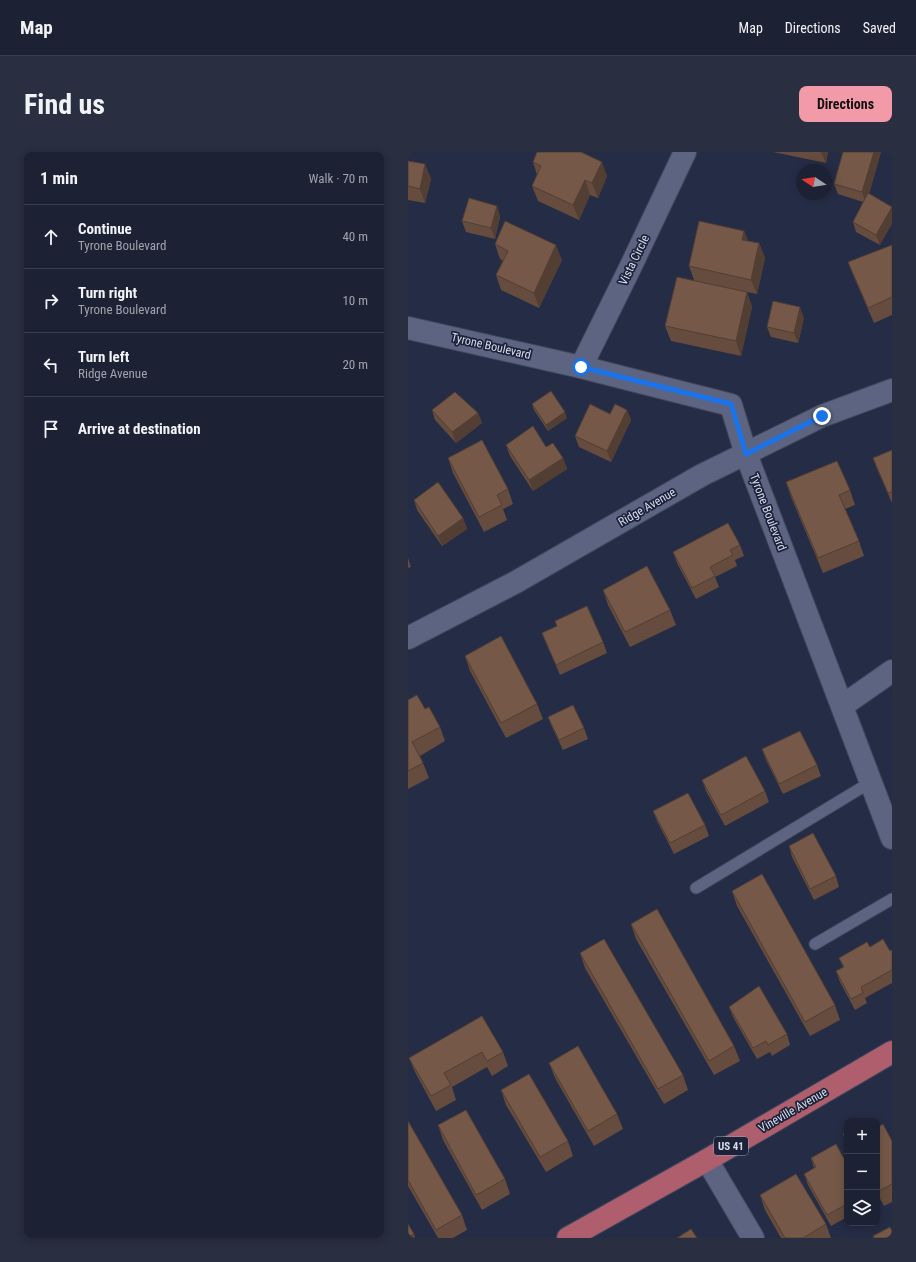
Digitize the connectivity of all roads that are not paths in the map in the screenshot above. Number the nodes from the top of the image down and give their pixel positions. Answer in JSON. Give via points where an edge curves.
{"nodes":[{"id":1,"x":685,"y":152,"type":"edge"},
{"id":2,"x":408,"y":328,"type":"edge"},
{"id":3,"x":581,"y":367,"type":"junction"},
{"id":4,"x":892,"y":390,"type":"edge"},
{"id":5,"x":746,"y":454,"type":"junction"},
{"id":6,"x":408,"y":638,"type":"edge"},
{"id":7,"x":892,"y":671,"type":"edge"},
{"id":8,"x":842,"y":706,"type":"junction"},
{"id":9,"x":871,"y":782,"type":"junction"},
{"id":10,"x":892,"y":838,"type":"edge"},
{"id":11,"x":696,"y":888,"type":"dead end"},
{"id":12,"x":892,"y":899,"type":"edge"},
{"id":13,"x":815,"y":944,"type":"dead end"},
{"id":14,"x":892,"y":1052,"type":"edge"},
{"id":15,"x":707,"y":1160,"type":"junction"},
{"id":16,"x":568,"y":1238,"type":"edge"},
{"id":17,"x":753,"y":1238,"type":"edge"}],
"edges":[{"from":1,"to":3,"type":"street","name":"Vista Circle"},
{"from":2,"to":3,"type":"street","name":"Tyrone Boulevard"},
{"from":3,"to":5,"type":"street","name":"Tyrone Boulevard","via":[[731,404]]},
{"from":4,"to":5,"type":"street","name":"Ridge Avenue","via":[[822,416]]},
{"from":5,"to":6,"type":"street","name":"Ridge Avenue","via":[[702,475],[516,582]]},
{"from":5,"to":8,"type":"street","name":"Tyrone Boulevard"},
{"from":7,"to":8,"type":"street"},
{"from":8,"to":9,"type":"street","name":"Tyrone Boulevard"},
{"from":9,"to":10,"type":"street","name":"Tyrone Boulevard"},
{"from":9,"to":11,"type":"lane"},
{"from":12,"to":13,"type":"lane"},
{"from":14,"to":15,"type":"main road","name":"Vineville Avenue","number":"US 41"},
{"from":15,"to":16,"type":"main road","name":"Vineville Avenue","number":"US 41"},
{"from":15,"to":17,"type":"street"}]}
